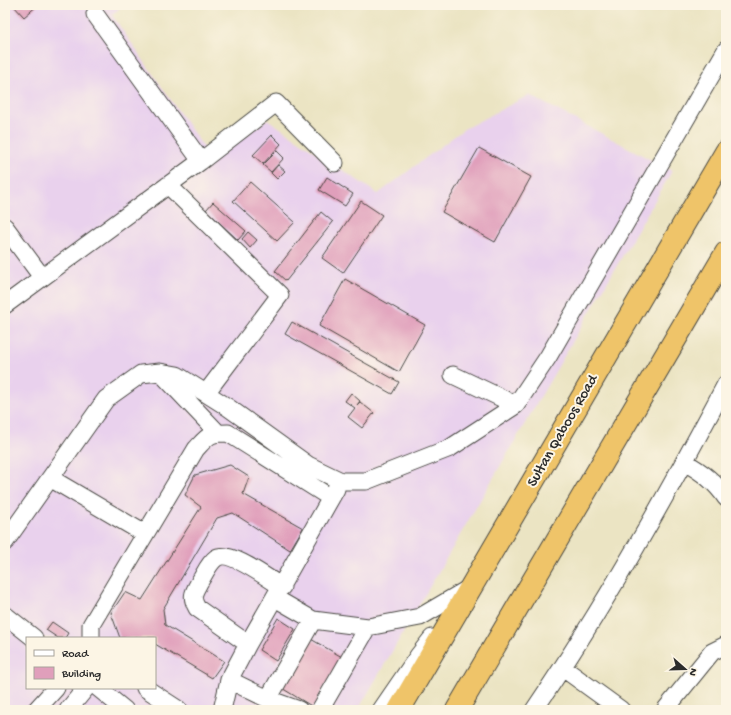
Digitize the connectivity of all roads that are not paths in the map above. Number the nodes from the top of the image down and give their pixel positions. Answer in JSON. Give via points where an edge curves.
{"nodes":[{"id":1,"x":95,"y":14,"type":"dead end"},
{"id":2,"x":726,"y":50,"type":"edge"},
{"id":3,"x":726,"y":152,"type":"edge"},
{"id":4,"x":201,"y":161,"type":"junction"},
{"id":5,"x":335,"y":163,"type":"dead end"},
{"id":6,"x":168,"y":185,"type":"junction"},
{"id":7,"x":5,"y":227,"type":"edge"},
{"id":8,"x":726,"y":253,"type":"edge"},
{"id":9,"x":42,"y":277,"type":"junction"},
{"id":10,"x":5,"y":305,"type":"edge"},
{"id":11,"x":160,"y":372,"type":"junction"},
{"id":12,"x":453,"y":375,"type":"dead end"},
{"id":13,"x":726,"y":384,"type":"edge"},
{"id":14,"x":206,"y":393,"type":"junction"},
{"id":15,"x":516,"y":405,"type":"junction"},
{"id":16,"x":218,"y":433,"type":"junction"},
{"id":17,"x":684,"y":462,"type":"junction"},
{"id":18,"x":50,"y":478,"type":"junction"},
{"id":19,"x":341,"y":481,"type":"junction"},
{"id":20,"x":331,"y":498,"type":"junction"},
{"id":21,"x":726,"y":498,"type":"edge"},
{"id":22,"x":145,"y":534,"type":"junction"},
{"id":23,"x":5,"y":542,"type":"edge"},
{"id":24,"x":472,"y":587,"type":"junction"},
{"id":25,"x":279,"y":592,"type":"junction"},
{"id":26,"x":5,"y":615,"type":"edge"},
{"id":27,"x":313,"y":620,"type":"junction"},
{"id":28,"x":368,"y":627,"type":"junction"},
{"id":29,"x":33,"y":637,"type":"edge"},
{"id":30,"x":91,"y":637,"type":"edge"},
{"id":31,"x":248,"y":644,"type":"junction"},
{"id":32,"x":726,"y":645,"type":"edge"},
{"id":33,"x":562,"y":668,"type":"junction"},
{"id":34,"x":229,"y":680,"type":"junction"},
{"id":35,"x":55,"y":689,"type":"edge"},
{"id":36,"x":85,"y":689,"type":"edge"},
{"id":37,"x":99,"y":689,"type":"edge"},
{"id":38,"x":147,"y":689,"type":"edge"},
{"id":39,"x":268,"y":699,"type":"junction"},
{"id":40,"x":36,"y":710,"type":"edge"},
{"id":41,"x":68,"y":710,"type":"edge"},
{"id":42,"x":125,"y":710,"type":"edge"},
{"id":43,"x":179,"y":710,"type":"edge"},
{"id":44,"x":222,"y":710,"type":"edge"},
{"id":45,"x":299,"y":710,"type":"edge"},
{"id":46,"x":320,"y":710,"type":"edge"},
{"id":47,"x":381,"y":710,"type":"edge"},
{"id":48,"x":399,"y":710,"type":"edge"},
{"id":49,"x":457,"y":710,"type":"edge"},
{"id":50,"x":534,"y":710,"type":"edge"},
{"id":51,"x":621,"y":710,"type":"edge"},
{"id":52,"x":665,"y":710,"type":"edge"}],
"edges":[{"from":1,"to":4,"type":"street"},
{"from":2,"to":15,"type":"street","via":[[548,357]]},
{"from":3,"to":24,"type":"highway","name":"Sultan Qaboos Road"},
{"from":4,"to":5,"type":"street","via":[[276,103]]},
{"from":4,"to":6,"type":"street"},
{"from":6,"to":9,"type":"street"},
{"from":6,"to":14,"type":"street","via":[[280,295]]},
{"from":7,"to":9,"type":"street"},
{"from":8,"to":49,"type":"highway"},
{"from":9,"to":10,"type":"street"},
{"from":11,"to":14,"type":"street","via":[[177,375]]},
{"from":11,"to":16,"type":"street"},
{"from":11,"to":18,"type":"street","via":[[141,374],[106,399]]},
{"from":12,"to":15,"type":"street"},
{"from":13,"to":17,"type":"street"},
{"from":14,"to":19,"type":"street","via":[[308,465]]},
{"from":15,"to":19,"type":"street","via":[[450,448],[366,481]]},
{"from":16,"to":20,"type":"street","via":[[228,433]]},
{"from":16,"to":22,"type":"street","via":[[209,435],[196,449]]},
{"from":17,"to":21,"type":"street","via":[[699,470],[718,486]]},
{"from":17,"to":33,"type":"street"},
{"from":18,"to":22,"type":"street"},
{"from":18,"to":23,"type":"street"},
{"from":19,"to":20,"type":"street"},
{"from":20,"to":25,"type":"street"},
{"from":22,"to":30,"type":"street","via":[[91,625]]},
{"from":24,"to":28,"type":"street","via":[[420,617]]},
{"from":24,"to":47,"type":"street","via":[[418,656]]},
{"from":24,"to":48,"type":"highway","name":"Sultan Qaboos Road"},
{"from":25,"to":27,"type":"street"},
{"from":25,"to":31,"type":"street"},
{"from":25,"to":31,"type":"street","via":[[234,558],[225,556],[217,557],[196,587],[193,601],[197,608]]},
{"from":26,"to":29,"type":"street"},
{"from":27,"to":28,"type":"street"},
{"from":27,"to":39,"type":"street"},
{"from":28,"to":46,"type":"street"},
{"from":31,"to":34,"type":"street"},
{"from":32,"to":52,"type":"street","via":[[712,652]]},
{"from":33,"to":50,"type":"street"},
{"from":33,"to":51,"type":"street"},
{"from":34,"to":39,"type":"street"},
{"from":34,"to":44,"type":"street"},
{"from":35,"to":40,"type":"street"},
{"from":36,"to":41,"type":"street"},
{"from":37,"to":42,"type":"street"},
{"from":38,"to":43,"type":"street"},
{"from":39,"to":45,"type":"street"}]}
